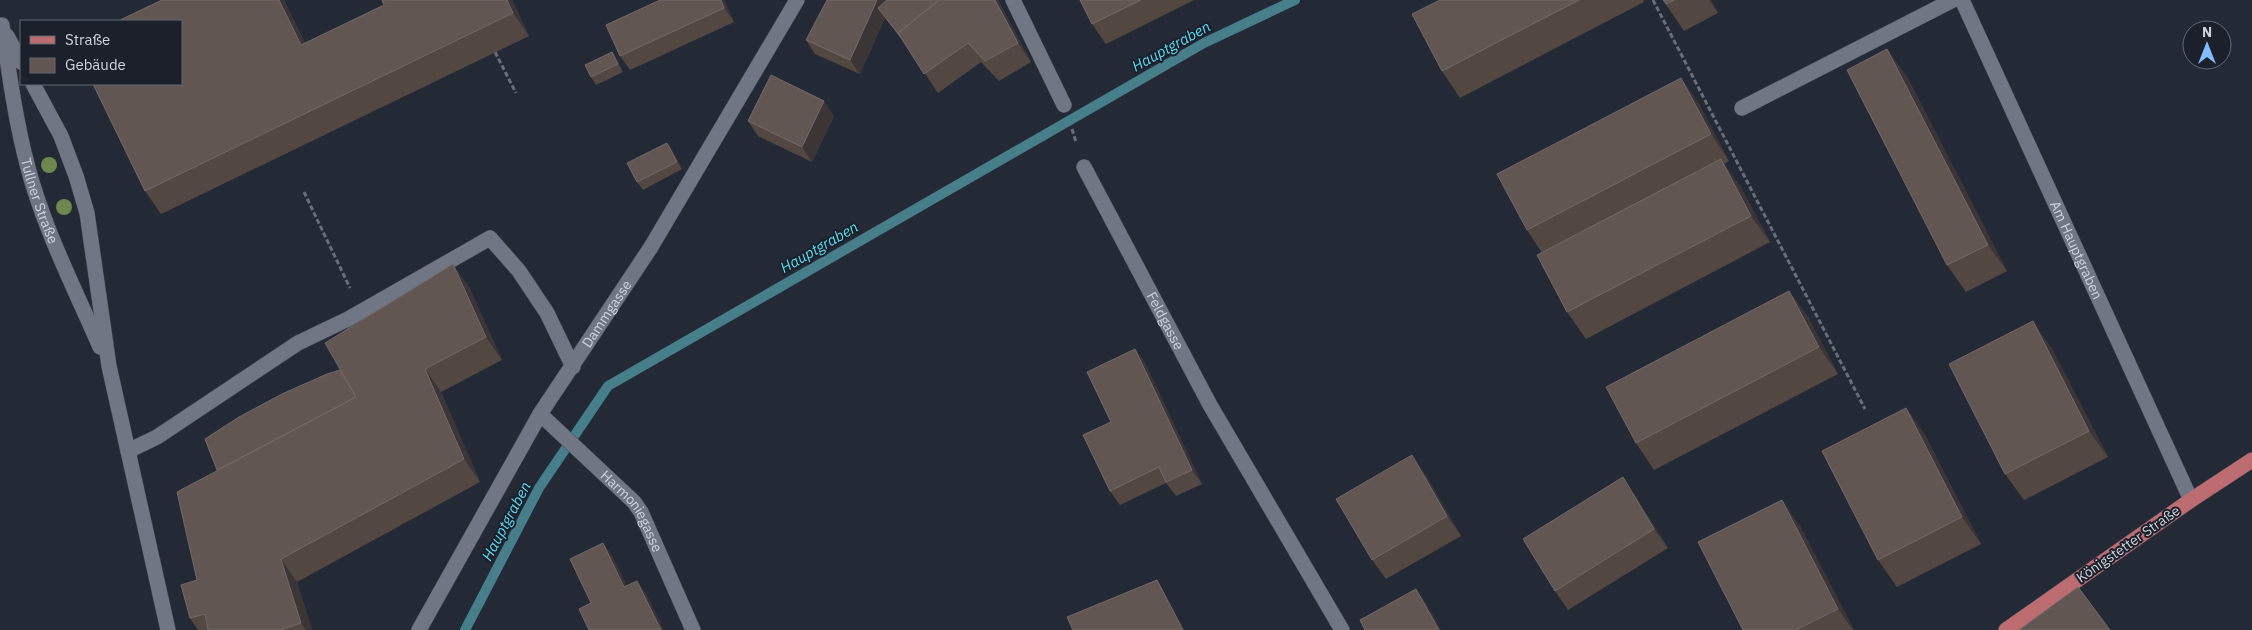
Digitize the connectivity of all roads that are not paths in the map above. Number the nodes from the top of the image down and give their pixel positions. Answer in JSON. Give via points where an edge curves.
{"nodes":[{"id":1,"x":797,"y":0,"type":"edge"},
{"id":2,"x":1013,"y":0,"type":"edge"},
{"id":3,"x":1953,"y":0,"type":"edge"},
{"id":4,"x":1962,"y":0,"type":"edge"},
{"id":5,"x":1,"y":23,"type":"edge"},
{"id":6,"x":20,"y":60,"type":"edge"},
{"id":7,"x":34,"y":85,"type":"edge"},
{"id":8,"x":1064,"y":105,"type":"road end"},
{"id":9,"x":1742,"y":108,"type":"dead end"},
{"id":10,"x":1084,"y":167,"type":"road end"},
{"id":11,"x":109,"y":366,"type":"junction"},
{"id":12,"x":572,"y":367,"type":"junction"},
{"id":13,"x":540,"y":414,"type":"junction"},
{"id":14,"x":128,"y":451,"type":"junction"},
{"id":15,"x":2252,"y":460,"type":"edge"},
{"id":16,"x":2191,"y":500,"type":"junction"},
{"id":17,"x":168,"y":630,"type":"edge"},
{"id":18,"x":419,"y":630,"type":"edge"},
{"id":19,"x":693,"y":630,"type":"edge"},
{"id":20,"x":1342,"y":630,"type":"edge"},
{"id":21,"x":2006,"y":630,"type":"edge"}],
"edges":[{"from":1,"to":12,"type":"street","name":"Dammgasse","via":[[651,246]]},
{"from":2,"to":8,"type":"street"},
{"from":3,"to":9,"type":"street"},
{"from":4,"to":16,"type":"street","name":"Am Hauptgraben"},
{"from":5,"to":6,"type":"street","name":"Tullner Straße"},
{"from":5,"to":11,"type":"street","name":"Tullner Straße","via":[[27,164],[54,241]]},
{"from":7,"to":11,"type":"street","name":"Tullner Straße","via":[[64,143],[87,213]]},
{"from":10,"to":20,"type":"street","name":"Feldgasse","via":[[1210,405]]},
{"from":11,"to":14,"type":"street","name":"Tullner Straße"},
{"from":12,"to":13,"type":"street","name":"Dammgasse"},
{"from":12,"to":14,"type":"street","via":[[547,313],[519,271],[490,238],[298,343],[157,437]]},
{"from":13,"to":18,"type":"street","name":"Dammgasse"},
{"from":13,"to":19,"type":"street","name":"Harmoniegasse","via":[[625,492],[641,512]]},
{"from":14,"to":17,"type":"street","name":"Tullner Straße"},
{"from":15,"to":16,"type":"main road","name":"Königstetter Straße"},
{"from":16,"to":21,"type":"main road","name":"Königstetter Straße"}]}
